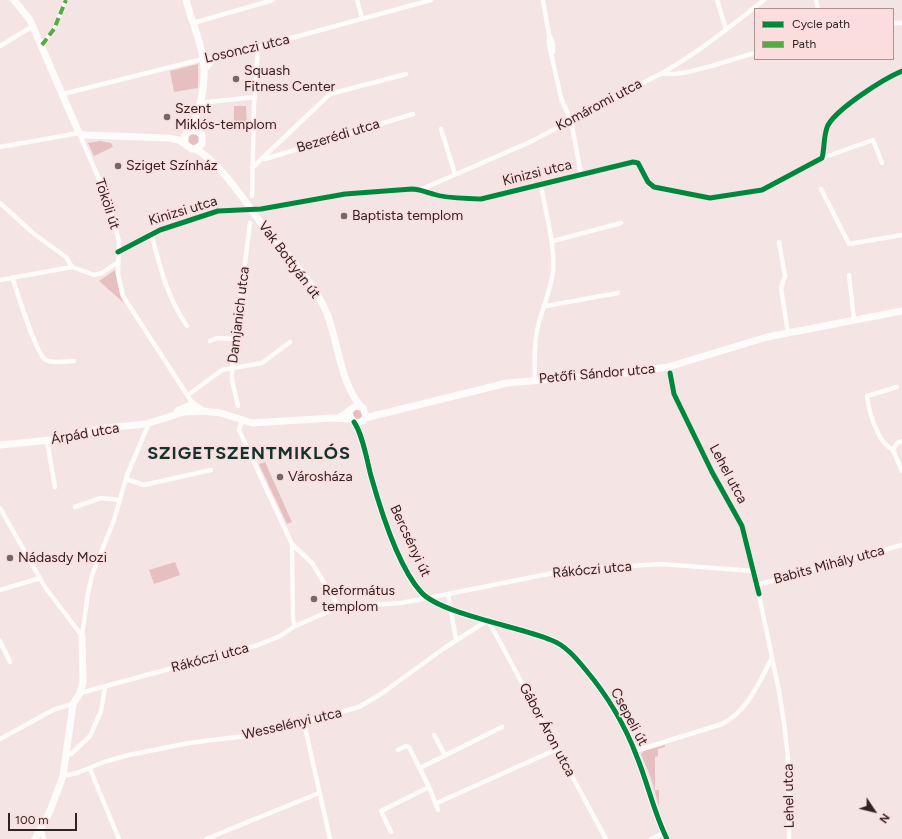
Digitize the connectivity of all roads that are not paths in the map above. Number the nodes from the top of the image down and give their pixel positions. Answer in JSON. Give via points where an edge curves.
{"nodes":[{"id":1,"x":14,"y":0,"type":"edge"},
{"id":2,"x":66,"y":0,"type":"edge"},
{"id":3,"x":186,"y":0,"type":"edge"},
{"id":4,"x":273,"y":0,"type":"edge"},
{"id":5,"x":358,"y":0,"type":"edge"},
{"id":6,"x":431,"y":0,"type":"edge"},
{"id":7,"x":543,"y":0,"type":"edge"},
{"id":8,"x":717,"y":0,"type":"edge"},
{"id":9,"x":764,"y":0,"type":"edge"},
{"id":10,"x":362,"y":18,"type":"junction"},
{"id":11,"x":193,"y":23,"type":"junction"},
{"id":12,"x":33,"y":26,"type":"junction"},
{"id":13,"x":726,"y":29,"type":"junction"},
{"id":14,"x":42,"y":45,"type":"junction"},
{"id":15,"x":0,"y":46,"type":"edge"},
{"id":16,"x":258,"y":47,"type":"junction"},
{"id":17,"x":754,"y":53,"type":"edge"},
{"id":18,"x":214,"y":58,"type":"junction"},
{"id":19,"x":200,"y":60,"type":"junction"},
{"id":20,"x":902,"y":71,"type":"edge"},
{"id":21,"x":204,"y":72,"type":"junction"},
{"id":22,"x":662,"y":73,"type":"junction"},
{"id":23,"x":406,"y":74,"type":"dead end"},
{"id":24,"x":63,"y":94,"type":"junction"},
{"id":25,"x":255,"y":97,"type":"junction"},
{"id":26,"x":199,"y":103,"type":"junction"},
{"id":27,"x":412,"y":114,"type":"dead end"},
{"id":28,"x":571,"y":121,"type":"junction"},
{"id":29,"x":441,"y":129,"type":"dead end"},
{"id":30,"x":191,"y":132,"type":"junction"},
{"id":31,"x":79,"y":133,"type":"junction"},
{"id":32,"x":168,"y":138,"type":"junction"},
{"id":33,"x":185,"y":144,"type":"junction"},
{"id":34,"x":202,"y":144,"type":"junction"},
{"id":35,"x":0,"y":147,"type":"edge"},
{"id":36,"x":195,"y":149,"type":"junction"},
{"id":37,"x":822,"y":158,"type":"junction"},
{"id":38,"x":263,"y":159,"type":"junction"},
{"id":39,"x":213,"y":163,"type":"junction"},
{"id":40,"x":882,"y":163,"type":"dead end"},
{"id":41,"x":252,"y":168,"type":"junction"},
{"id":42,"x":455,"y":174,"type":"junction"},
{"id":43,"x":581,"y":174,"type":"junction"},
{"id":44,"x":541,"y":184,"type":"junction"},
{"id":45,"x":422,"y":189,"type":"junction"},
{"id":46,"x":821,"y":189,"type":"dead end"},
{"id":47,"x":252,"y":196,"type":"dead end"},
{"id":48,"x":0,"y":204,"type":"edge"},
{"id":49,"x":251,"y":209,"type":"junction"},
{"id":50,"x":250,"y":223,"type":"dead end"},
{"id":51,"x":621,"y":223,"type":"dead end"},
{"id":52,"x":151,"y":233,"type":"junction"},
{"id":53,"x":902,"y":235,"type":"edge"},
{"id":54,"x":553,"y":241,"type":"junction"},
{"id":55,"x":779,"y":242,"type":"dead end"},
{"id":56,"x":118,"y":252,"type":"junction"},
{"id":57,"x":118,"y":262,"type":"junction"},
{"id":58,"x":72,"y":267,"type":"junction"},
{"id":59,"x":849,"y":275,"type":"dead end"},
{"id":60,"x":12,"y":277,"type":"junction"},
{"id":61,"x":0,"y":280,"type":"edge"},
{"id":62,"x":618,"y":293,"type":"dead end"},
{"id":63,"x":546,"y":306,"type":"junction"},
{"id":64,"x":902,"y":311,"type":"edge"},
{"id":65,"x":854,"y":320,"type":"junction"},
{"id":66,"x":187,"y":326,"type":"dead end"},
{"id":67,"x":788,"y":333,"type":"junction"},
{"id":68,"x":236,"y":339,"type":"junction"},
{"id":69,"x":210,"y":341,"type":"dead end"},
{"id":70,"x":290,"y":342,"type":"dead end"},
{"id":71,"x":74,"y":361,"type":"dead end"},
{"id":72,"x":232,"y":367,"type":"junction"},
{"id":73,"x":668,"y":367,"type":"junction"},
{"id":74,"x":342,"y":369,"type":"junction"},
{"id":75,"x":535,"y":379,"type":"junction"},
{"id":76,"x":897,"y":387,"type":"dead end"},
{"id":77,"x":188,"y":395,"type":"junction"},
{"id":78,"x":193,"y":404,"type":"junction"},
{"id":79,"x":238,"y":406,"type":"dead end"},
{"id":80,"x":363,"y":408,"type":"junction"},
{"id":81,"x":202,"y":411,"type":"junction"},
{"id":82,"x":384,"y":413,"type":"junction"},
{"id":83,"x":169,"y":416,"type":"junction"},
{"id":84,"x":351,"y":416,"type":"junction"},
{"id":85,"x":364,"y":419,"type":"junction"},
{"id":86,"x":242,"y":420,"type":"junction"},
{"id":87,"x":149,"y":423,"type":"junction"},
{"id":88,"x":47,"y":440,"type":"junction"},
{"id":89,"x":902,"y":441,"type":"edge"},
{"id":90,"x":0,"y":445,"type":"edge"},
{"id":91,"x":893,"y":450,"type":"junction"},
{"id":92,"x":365,"y":452,"type":"junction"},
{"id":93,"x":211,"y":470,"type":"dead end"},
{"id":94,"x":902,"y":471,"type":"edge"},
{"id":95,"x":126,"y":479,"type":"junction"},
{"id":96,"x":55,"y":487,"type":"dead end"},
{"id":97,"x":120,"y":500,"type":"junction"},
{"id":98,"x":75,"y":507,"type":"dead end"},
{"id":99,"x":0,"y":508,"type":"edge"},
{"id":100,"x":2,"y":515,"type":"edge"},
{"id":101,"x":292,"y":544,"type":"junction"},
{"id":102,"x":902,"y":545,"type":"edge"},
{"id":103,"x":754,"y":571,"type":"junction"},
{"id":104,"x":40,"y":578,"type":"junction"},
{"id":105,"x":757,"y":585,"type":"junction"},
{"id":106,"x":0,"y":590,"type":"edge"},
{"id":107,"x":448,"y":594,"type":"junction"},
{"id":108,"x":431,"y":598,"type":"junction"},
{"id":109,"x":339,"y":608,"type":"junction"},
{"id":110,"x":450,"y":608,"type":"junction"},
{"id":111,"x":488,"y":620,"type":"junction"},
{"id":112,"x":84,"y":621,"type":"junction"},
{"id":113,"x":74,"y":626,"type":"junction"},
{"id":114,"x":295,"y":626,"type":"junction"},
{"id":115,"x":82,"y":636,"type":"junction"},
{"id":116,"x":456,"y":640,"type":"junction"},
{"id":117,"x":0,"y":641,"type":"edge"},
{"id":118,"x":772,"y":658,"type":"junction"},
{"id":119,"x":10,"y":662,"type":"dead end"},
{"id":120,"x":105,"y":687,"type":"junction"},
{"id":121,"x":80,"y":693,"type":"junction"},
{"id":122,"x":73,"y":704,"type":"junction"},
{"id":123,"x":304,"y":723,"type":"junction"},
{"id":124,"x":502,"y":727,"type":"dead end"},
{"id":125,"x":434,"y":735,"type":"dead end"},
{"id":126,"x":0,"y":738,"type":"edge"},
{"id":127,"x":557,"y":749,"type":"junction"},
{"id":128,"x":398,"y":750,"type":"dead end"},
{"id":129,"x":634,"y":751,"type":"junction"},
{"id":130,"x":67,"y":755,"type":"junction"},
{"id":131,"x":445,"y":755,"type":"junction"},
{"id":132,"x":420,"y":768,"type":"junction"},
{"id":133,"x":90,"y":769,"type":"junction"},
{"id":134,"x":63,"y":776,"type":"junction"},
{"id":135,"x":429,"y":787,"type":"junction"},
{"id":136,"x":319,"y":793,"type":"junction"},
{"id":137,"x":437,"y":803,"type":"junction"},
{"id":138,"x":438,"y":810,"type":"dead end"},
{"id":139,"x":41,"y":828,"type":"junction"},
{"id":140,"x":391,"y":832,"type":"dead end"},
{"id":141,"x":666,"y":836,"type":"edge"},
{"id":142,"x":35,"y":839,"type":"edge"},
{"id":143,"x":44,"y":839,"type":"edge"},
{"id":144,"x":119,"y":839,"type":"edge"},
{"id":145,"x":206,"y":839,"type":"edge"},
{"id":146,"x":330,"y":839,"type":"edge"},
{"id":147,"x":606,"y":839,"type":"edge"},
{"id":148,"x":651,"y":839,"type":"edge"},
{"id":149,"x":789,"y":839,"type":"edge"}],
"edges":[{"from":1,"to":12,"type":"street","name":"Tököli út","via":[[26,13]]},
{"from":2,"to":14,"type":"street","via":[[54,29]]},
{"from":3,"to":11,"type":"street"},
{"from":4,"to":11,"type":"street"},
{"from":5,"to":10,"type":"street"},
{"from":6,"to":10,"type":"street","name":"Losonczi utca"},
{"from":7,"to":28,"type":"street","via":[[549,35],[548,44],[561,98]]},
{"from":8,"to":13,"type":"street"},
{"from":9,"to":13,"type":"street","name":"Komáromi utca"},
{"from":10,"to":16,"type":"street","name":"Losonczi utca"},
{"from":11,"to":19,"type":"street"},
{"from":12,"to":14,"type":"street","name":"Tököli út"},
{"from":12,"to":15,"type":"street"},
{"from":13,"to":22,"type":"street","name":"Komáromi utca"},
{"from":14,"to":24,"type":"street","name":"Tököli út"},
{"from":16,"to":18,"type":"street","name":"Losonczi utca"},
{"from":16,"to":25,"type":"street"},
{"from":17,"to":22,"type":"street","via":[[699,69],[667,75]]},
{"from":18,"to":19,"type":"street","name":"Losonczi utca"},
{"from":18,"to":21,"type":"street"},
{"from":19,"to":21,"type":"street"},
{"from":19,"to":24,"type":"street","name":"Losonczi utca"},
{"from":20,"to":37,"type":"street","via":[[870,89],[832,119],[825,132]]},
{"from":21,"to":26,"type":"street"},
{"from":22,"to":28,"type":"street","name":"Komáromi utca"},
{"from":23,"to":38,"type":"street","via":[[330,94]]},
{"from":24,"to":31,"type":"street","name":"Tököli út"},
{"from":25,"to":26,"type":"street"},
{"from":25,"to":41,"type":"street"},
{"from":26,"to":30,"type":"street"},
{"from":27,"to":38,"type":"street","name":"Bezerédi utca"},
{"from":28,"to":42,"type":"street","name":"Komáromi utca","via":[[530,142]]},
{"from":28,"to":43,"type":"street"},
{"from":29,"to":42,"type":"street"},
{"from":30,"to":32,"type":"street"},
{"from":30,"to":33,"type":"street"},
{"from":30,"to":34,"type":"street","via":[[202,135]]},
{"from":31,"to":32,"type":"street"},
{"from":31,"to":35,"type":"street"},
{"from":31,"to":56,"type":"street","name":"Tököli út","via":[[114,221],[119,242]]},
{"from":32,"to":33,"type":"street"},
{"from":33,"to":36,"type":"street"},
{"from":34,"to":36,"type":"street"},
{"from":34,"to":39,"type":"street","name":"Vak Bottyán út"},
{"from":36,"to":39,"type":"street","name":"Vak Bottyán út"},
{"from":37,"to":40,"type":"street","via":[[873,140]]},
{"from":37,"to":43,"type":"street","name":"Kinizsi utca","via":[[762,190],[710,198],[654,187],[648,182],[638,163]]},
{"from":38,"to":41,"type":"street"},
{"from":39,"to":49,"type":"street","name":"Vak Bottyán út"},
{"from":41,"to":47,"type":"street"},
{"from":42,"to":45,"type":"street","name":"Komáromi utca"},
{"from":43,"to":44,"type":"street","name":"Kinizsi utca"},
{"from":44,"to":45,"type":"street","name":"Kinizsi utca","via":[[481,199],[432,194]]},
{"from":44,"to":54,"type":"street"},
{"from":45,"to":49,"type":"street","name":"Kinizsi utca","via":[[344,194]]},
{"from":46,"to":53,"type":"street","via":[[849,244]]},
{"from":48,"to":58,"type":"street","via":[[34,234],[66,257]]},
{"from":49,"to":52,"type":"street","name":"Kinizsi utca","via":[[218,211]]},
{"from":49,"to":74,"type":"street","name":"Vak Bottyán út","via":[[319,298],[329,319]]},
{"from":50,"to":68,"type":"street","name":"Damjanich utca"},
{"from":51,"to":54,"type":"street"},
{"from":52,"to":56,"type":"street","name":"Kinizsi utca"},
{"from":52,"to":66,"type":"street","via":[[168,294]]},
{"from":54,"to":63,"type":"street","via":[[552,280]]},
{"from":55,"to":67,"type":"street","via":[[785,276],[781,288]]},
{"from":56,"to":57,"type":"street","name":"Tököli út"},
{"from":57,"to":58,"type":"street","via":[[94,276]]},
{"from":57,"to":77,"type":"street","name":"Tököli út","via":[[123,296]]},
{"from":58,"to":60,"type":"street"},
{"from":59,"to":65,"type":"street"},
{"from":60,"to":61,"type":"street"},
{"from":60,"to":71,"type":"street","via":[[22,310],[42,356],[50,362]]},
{"from":62,"to":63,"type":"street"},
{"from":63,"to":75,"type":"street","via":[[539,321],[534,356]]},
{"from":64,"to":65,"type":"street","name":"Petőfi Sándor utca"},
{"from":65,"to":67,"type":"street","name":"Petőfi Sándor utca"},
{"from":67,"to":73,"type":"street","name":"Petőfi Sándor utca"},
{"from":68,"to":69,"type":"street","via":[[217,338]]},
{"from":68,"to":72,"type":"street","name":"Damjanich utca"},
{"from":70,"to":72,"type":"street","via":[[262,363]]},
{"from":72,"to":77,"type":"street","via":[[222,370]]},
{"from":72,"to":79,"type":"street","name":"Damjanich utca"},
{"from":73,"to":75,"type":"street","name":"Petőfi Sándor utca","via":[[625,373]]},
{"from":73,"to":103,"type":"street","name":"Lehel utca","via":[[674,394],[742,526]]},
{"from":74,"to":80,"type":"street","name":"Vak Bottyán út","via":[[353,397]]},
{"from":74,"to":84,"type":"street","name":"Vak Bottyán út","via":[[351,403]]},
{"from":75,"to":82,"type":"street","name":"Petőfi Sándor utca","via":[[487,387]]},
{"from":76,"to":91,"type":"street","via":[[867,396],[881,438]]},
{"from":77,"to":78,"type":"street","name":"Tököli út"},
{"from":78,"to":81,"type":"street"},
{"from":78,"to":83,"type":"street","name":"Árpád utca"},
{"from":80,"to":82,"type":"street","name":"Petőfi Sándor utca"},
{"from":80,"to":84,"type":"street","via":[[354,407]]},
{"from":80,"to":85,"type":"street","name":"Bercsényi út"},
{"from":81,"to":83,"type":"street","name":"Árpád utca"},
{"from":81,"to":86,"type":"street","name":"Árpád utca","via":[[221,413]]},
{"from":82,"to":85,"type":"street","name":"Petőfi Sándor utca"},
{"from":83,"to":87,"type":"street","name":"Árpád utca"},
{"from":84,"to":85,"type":"street","name":"Petőfi Sándor utca","via":[[359,423]]},
{"from":84,"to":86,"type":"street","via":[[256,423]]},
{"from":84,"to":92,"type":"street","name":"Bercsényi út"},
{"from":85,"to":92,"type":"street","name":"Bercsényi út","via":[[362,435]]},
{"from":86,"to":101,"type":"street","via":[[239,430]]},
{"from":87,"to":88,"type":"street","name":"Árpád utca","via":[[106,428]]},
{"from":87,"to":95,"type":"street"},
{"from":88,"to":90,"type":"street","name":"Árpád utca"},
{"from":88,"to":96,"type":"street"},
{"from":89,"to":91,"type":"street","via":[[897,443]]},
{"from":91,"to":94,"type":"street"},
{"from":92,"to":108,"type":"street","name":"Bercsényi út","via":[[383,514],[395,544],[415,584],[422,593]]},
{"from":93,"to":95,"type":"street","via":[[144,485]]},
{"from":95,"to":97,"type":"street"},
{"from":97,"to":98,"type":"street","via":[[101,498]]},
{"from":97,"to":112,"type":"street","via":[[92,575]]},
{"from":99,"to":100,"type":"street"},
{"from":100,"to":104,"type":"street"},
{"from":101,"to":109,"type":"street","via":[[312,563]]},
{"from":101,"to":114,"type":"street"},
{"from":102,"to":105,"type":"street","name":"Babits Mihály utca"},
{"from":103,"to":105,"type":"street","name":"Lehel utca"},
{"from":103,"to":107,"type":"street","name":"Rákóczi utca","via":[[661,564],[568,570]]},
{"from":104,"to":106,"type":"street"},
{"from":104,"to":113,"type":"street"},
{"from":105,"to":118,"type":"street","name":"Lehel utca"},
{"from":107,"to":108,"type":"street","name":"Rákóczi utca"},
{"from":107,"to":110,"type":"street"},
{"from":108,"to":109,"type":"street","name":"Rákóczi utca"},
{"from":108,"to":110,"type":"street","name":"Bercsényi út"},
{"from":109,"to":114,"type":"street","name":"Rákóczi utca"},
{"from":110,"to":111,"type":"street","name":"Bercsényi út"},
{"from":110,"to":116,"type":"street"},
{"from":111,"to":116,"type":"street","name":"Wesselényi utca"},
{"from":111,"to":127,"type":"street","name":"Gábor Áron utca"},
{"from":111,"to":129,"type":"street","name":"Csepeli út","via":[[546,638],[563,647],[600,686]]},
{"from":112,"to":113,"type":"street"},
{"from":112,"to":115,"type":"street"},
{"from":113,"to":115,"type":"street"},
{"from":114,"to":120,"type":"street","name":"Rákóczi utca","via":[[280,636],[258,645]]},
{"from":115,"to":121,"type":"street","via":[[84,659]]},
{"from":116,"to":123,"type":"street","name":"Wesselényi utca","via":[[359,707]]},
{"from":117,"to":119,"type":"street"},
{"from":118,"to":129,"type":"street","via":[[746,705],[730,720]]},
{"from":118,"to":149,"type":"street","name":"Lehel utca","via":[[788,758]]},
{"from":120,"to":121,"type":"street","name":"Rákóczi utca"},
{"from":120,"to":130,"type":"street","via":[[101,711],[90,736]]},
{"from":121,"to":122,"type":"street"},
{"from":122,"to":126,"type":"street","via":[[56,709]]},
{"from":122,"to":130,"type":"street"},
{"from":123,"to":133,"type":"street","name":"Wesselényi utca","via":[[261,734],[189,743],[136,754],[104,762]]},
{"from":123,"to":136,"type":"street"},
{"from":124,"to":131,"type":"street"},
{"from":125,"to":131,"type":"street"},
{"from":127,"to":137,"type":"street"},
{"from":127,"to":147,"type":"street","name":"Gábor Áron utca"},
{"from":128,"to":132,"type":"street","via":[[408,746]]},
{"from":129,"to":141,"type":"street","name":"Csepeli út"},
{"from":130,"to":134,"type":"street"},
{"from":131,"to":132,"type":"street"},
{"from":132,"to":135,"type":"street"},
{"from":133,"to":134,"type":"street","name":"Wesselényi utca"},
{"from":133,"to":144,"type":"street"},
{"from":134,"to":139,"type":"street"},
{"from":135,"to":137,"type":"street"},
{"from":135,"to":140,"type":"street","via":[[381,811]]},
{"from":136,"to":145,"type":"street"},
{"from":136,"to":146,"type":"street"},
{"from":137,"to":138,"type":"street"},
{"from":139,"to":142,"type":"street"},
{"from":139,"to":143,"type":"street"},
{"from":141,"to":148,"type":"street"}]}
